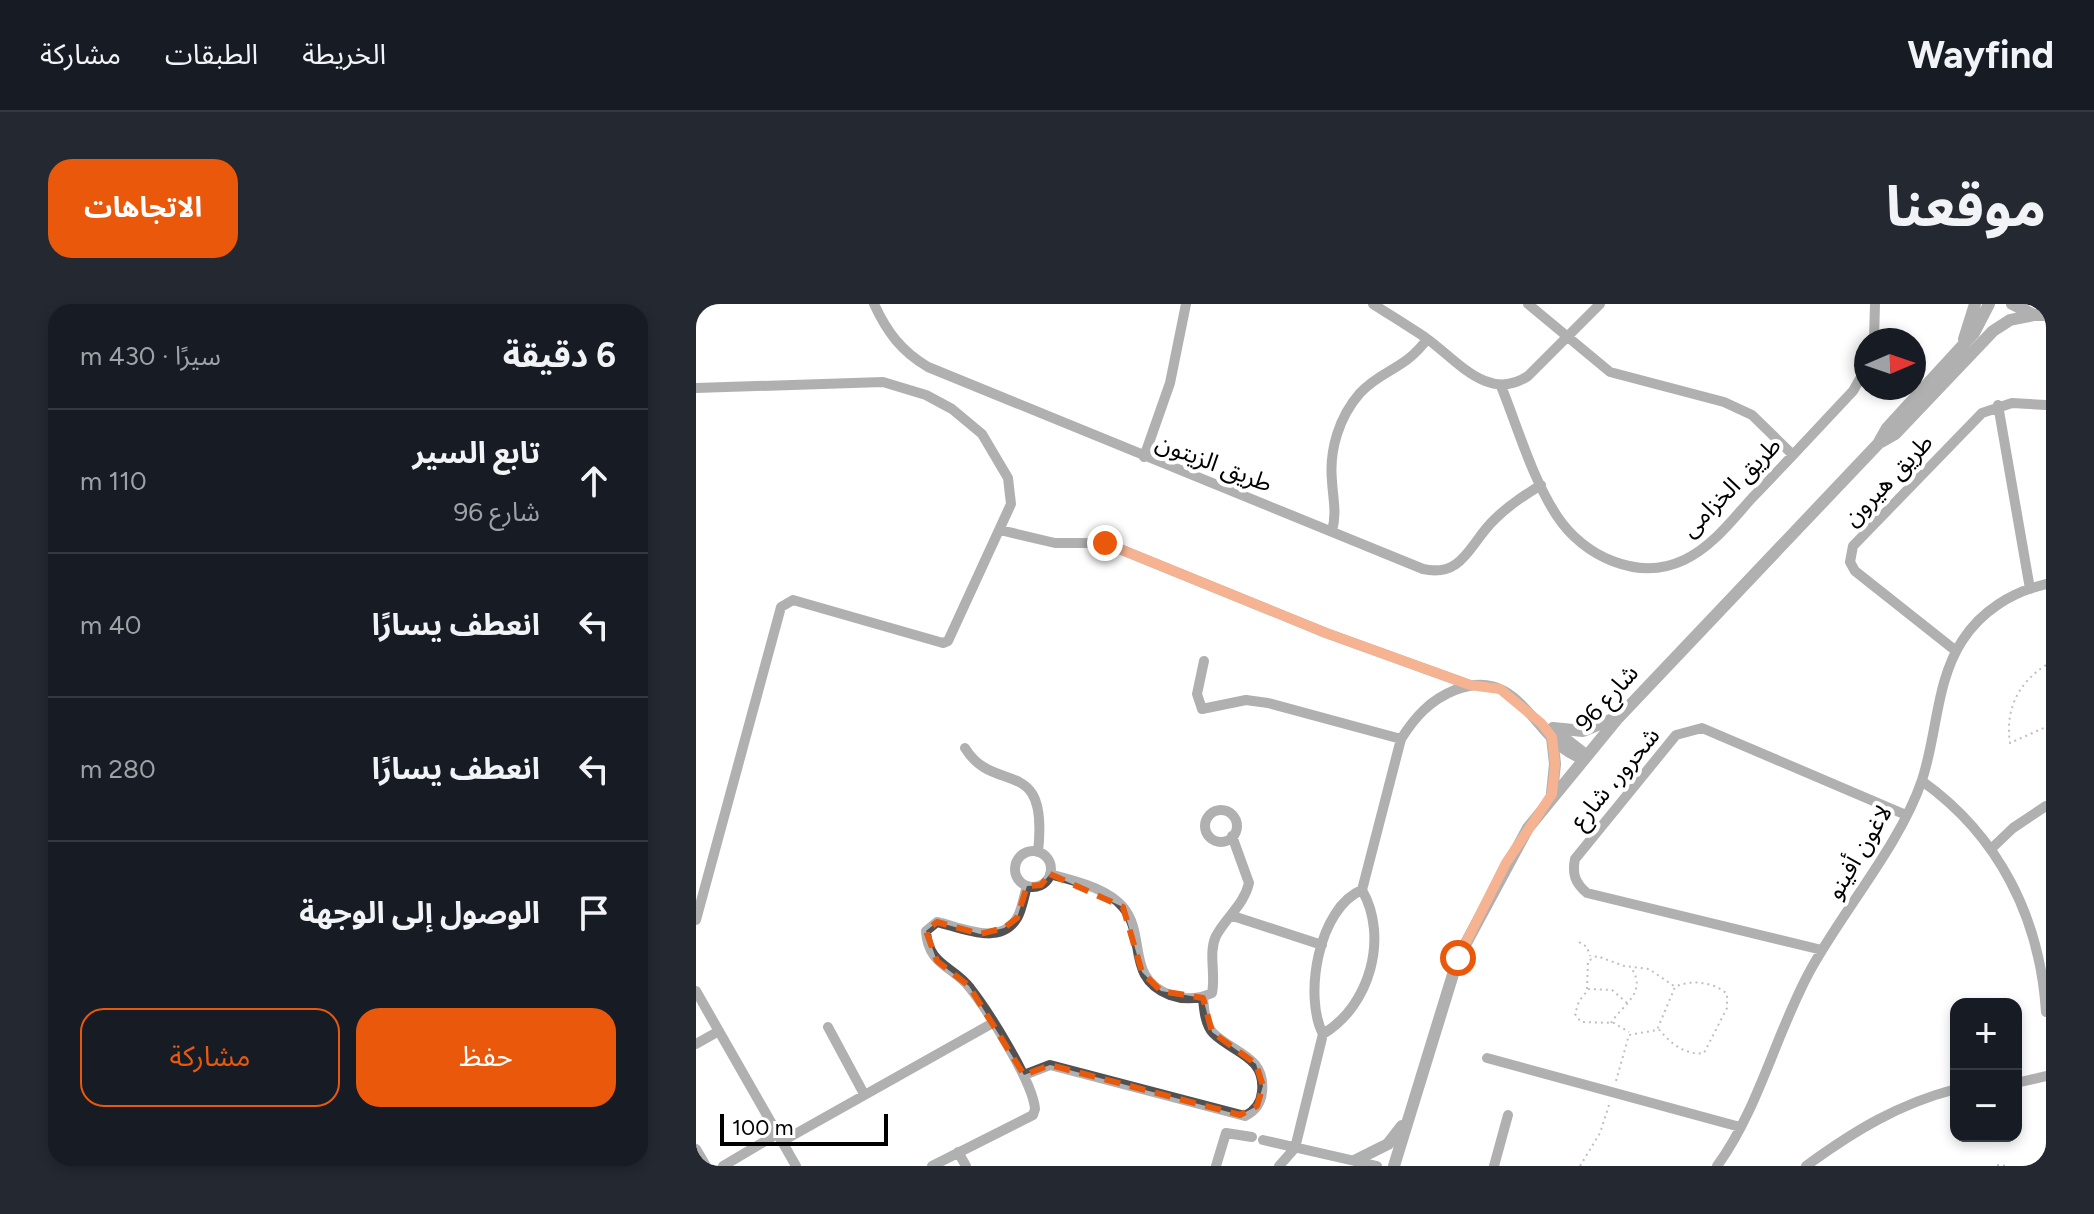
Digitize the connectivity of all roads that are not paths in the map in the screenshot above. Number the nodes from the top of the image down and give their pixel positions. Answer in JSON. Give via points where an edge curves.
{"nodes":[{"id":1,"x":874,"y":304,"type":"edge"},
{"id":2,"x":1186,"y":304,"type":"edge"},
{"id":3,"x":1373,"y":304,"type":"edge"},
{"id":4,"x":1528,"y":304,"type":"edge"},
{"id":5,"x":1600,"y":304,"type":"edge"},
{"id":6,"x":1875,"y":304,"type":"edge"},
{"id":7,"x":1975,"y":304,"type":"edge"},
{"id":8,"x":1989,"y":304,"type":"edge"},
{"id":9,"x":2012,"y":304,"type":"edge"},
{"id":10,"x":2040,"y":315,"type":"edge"},
{"id":11,"x":1874,"y":328,"type":"edge"},
{"id":12,"x":1427,"y":339,"type":"junction"},
{"id":13,"x":1567,"y":340,"type":"junction"},
{"id":14,"x":1958,"y":352,"type":"junction"},
{"id":15,"x":1501,"y":386,"type":"junction"},
{"id":16,"x":696,"y":388,"type":"edge"},
{"id":17,"x":1854,"y":389,"type":"edge"},
{"id":18,"x":1998,"y":405,"type":"junction"},
{"id":19,"x":2046,"y":405,"type":"edge"},
{"id":20,"x":1878,"y":444,"type":"junction"},
{"id":21,"x":1793,"y":455,"type":"junction"},
{"id":22,"x":1144,"y":457,"type":"junction"},
{"id":23,"x":1541,"y":485,"type":"junction"},
{"id":24,"x":1000,"y":530,"type":"junction"},
{"id":25,"x":1332,"y":531,"type":"junction"},
{"id":26,"x":2046,"y":584,"type":"edge"},
{"id":27,"x":2030,"y":589,"type":"junction"},
{"id":28,"x":1956,"y":651,"type":"junction"},
{"id":29,"x":1204,"y":661,"type":"dead end"},
{"id":30,"x":1470,"y":685,"type":"junction"},
{"id":31,"x":1618,"y":718,"type":"junction"},
{"id":32,"x":1549,"y":729,"type":"junction"},
{"id":33,"x":1401,"y":739,"type":"junction"},
{"id":34,"x":965,"y":748,"type":"dead end"},
{"id":35,"x":1584,"y":756,"type":"junction"},
{"id":36,"x":1922,"y":781,"type":"junction"},
{"id":37,"x":1552,"y":794,"type":"junction"},
{"id":38,"x":2046,"y":806,"type":"edge"},
{"id":39,"x":1906,"y":815,"type":"junction"},
{"id":40,"x":1232,"y":836,"type":"dead end"},
{"id":41,"x":1992,"y":848,"type":"junction"},
{"id":42,"x":1038,"y":852,"type":"junction"},
{"id":43,"x":1050,"y":874,"type":"junction"},
{"id":44,"x":1027,"y":886,"type":"junction"},
{"id":45,"x":1362,"y":890,"type":"junction"},
{"id":46,"x":1233,"y":916,"type":"junction"},
{"id":47,"x":696,"y":920,"type":"edge"},
{"id":48,"x":1322,"y":945,"type":"junction"},
{"id":49,"x":1822,"y":950,"type":"junction"},
{"id":50,"x":696,"y":991,"type":"edge"},
{"id":51,"x":1203,"y":998,"type":"junction"},
{"id":52,"x":2046,"y":1012,"type":"edge"},
{"id":53,"x":991,"y":1024,"type":"junction"},
{"id":54,"x":828,"y":1027,"type":"dead end"},
{"id":55,"x":719,"y":1031,"type":"junction"},
{"id":56,"x":1323,"y":1034,"type":"junction"},
{"id":57,"x":696,"y":1044,"type":"edge"},
{"id":58,"x":1487,"y":1058,"type":"dead end"},
{"id":59,"x":1024,"y":1075,"type":"junction"},
{"id":60,"x":2046,"y":1076,"type":"edge"},
{"id":61,"x":2022,"y":1082,"type":"edge"},
{"id":62,"x":1950,"y":1091,"type":"edge"},
{"id":63,"x":864,"y":1094,"type":"junction"},
{"id":64,"x":1508,"y":1115,"type":"dead end"},
{"id":65,"x":1407,"y":1120,"type":"junction"},
{"id":66,"x":1740,"y":1127,"type":"junction"},
{"id":67,"x":779,"y":1138,"type":"junction"},
{"id":68,"x":1295,"y":1148,"type":"junction"},
{"id":69,"x":696,"y":1149,"type":"edge"},
{"id":70,"x":958,"y":1152,"type":"junction"},
{"id":71,"x":1352,"y":1163,"type":"edge"},
{"id":72,"x":1720,"y":1165,"type":"edge"},
{"id":73,"x":706,"y":1166,"type":"edge"},
{"id":74,"x":723,"y":1166,"type":"edge"},
{"id":75,"x":796,"y":1166,"type":"edge"},
{"id":76,"x":932,"y":1166,"type":"edge"},
{"id":77,"x":966,"y":1166,"type":"edge"},
{"id":78,"x":1216,"y":1166,"type":"edge"},
{"id":79,"x":1279,"y":1166,"type":"edge"},
{"id":80,"x":1377,"y":1166,"type":"edge"},
{"id":81,"x":1394,"y":1166,"type":"edge"},
{"id":82,"x":1494,"y":1166,"type":"edge"},
{"id":83,"x":1806,"y":1166,"type":"edge"}],
"edges":[{"from":1,"to":22,"type":"street","name":"طريق الزيتون","via":[[906,354],[928,367]]},
{"from":2,"to":22,"type":"street","via":[[1170,383]]},
{"from":3,"to":12,"type":"street"},
{"from":4,"to":13,"type":"street"},
{"from":5,"to":13,"type":"street"},
{"from":6,"to":11,"type":"street"},
{"from":7,"to":14,"type":"street"},
{"from":8,"to":14,"type":"street","name":"شارع 96"},
{"from":9,"to":10,"type":"street"},
{"from":10,"to":20,"type":"street","name":"شارع 96","via":[[2010,320],[1993,331],[1895,434]]},
{"from":12,"to":15,"type":"street","via":[[1472,375]]},
{"from":12,"to":25,"type":"street","via":[[1408,362],[1361,391],[1343,419],[1332,458]]},
{"from":13,"to":15,"type":"street","via":[[1516,385]]},
{"from":13,"to":21,"type":"street","via":[[1624,378],[1702,394],[1752,415]]},
{"from":14,"to":20,"type":"street","name":"شارع 96"},
{"from":15,"to":23,"type":"street","name":"طريق الخزامى"},
{"from":16,"to":24,"type":"street","via":[[883,382],[926,395],[982,434],[1008,478],[1011,504]]},
{"from":17,"to":21,"type":"street","name":"طريق الخزامى"},
{"from":18,"to":19,"type":"street"},
{"from":18,"to":27,"type":"street"},
{"from":18,"to":28,"type":"street","name":"طريق هيرون","via":[[1982,413],[1850,554],[1855,571]]},
{"from":20,"to":31,"type":"street","name":"شارع 96"},
{"from":21,"to":23,"type":"street","name":"طريق الخزامى","via":[[1703,548],[1659,567],[1621,564],[1584,545],[1558,518]]},
{"from":22,"to":25,"type":"street","name":"طريق الزيتون"},
{"from":23,"to":25,"type":"street","name":"طريق الزيتون","via":[[1497,517],[1466,557],[1449,569],[1423,569]]},
{"from":24,"to":30,"type":"street","via":[[1055,543],[1105,543]]},
{"from":24,"to":47,"type":"street","via":[[952,636],[943,643],[793,600],[781,607]]},
{"from":26,"to":27,"type":"street","name":"لاغون أفينو"},
{"from":27,"to":28,"type":"street","name":"لاغون أفينو","via":[[1985,615]]},
{"from":28,"to":36,"type":"street","name":"لاغون أفينو"},
{"from":29,"to":33,"type":"street","via":[[1197,694],[1202,709],[1246,700]]},
{"from":30,"to":32,"type":"street","via":[[1500,689]]},
{"from":30,"to":33,"type":"street","via":[[1426,707]]},
{"from":31,"to":32,"type":"street","via":[[1583,731]]},
{"from":31,"to":35,"type":"street","name":"شارع 96"},
{"from":32,"to":35,"type":"street","via":[[1561,750]]},
{"from":32,"to":37,"type":"street","via":[[1555,764]]},
{"from":33,"to":45,"type":"street"},
{"from":34,"to":42,"type":"street","via":[[973,760],[1016,779],[1034,796],[1039,809]]},
{"from":35,"to":37,"type":"street","name":"شارع 96"},
{"from":36,"to":39,"type":"street","name":"لاغون أفينو"},
{"from":36,"to":41,"type":"street","via":[[1949,800]]},
{"from":37,"to":65,"type":"street","name":"شارع 96","via":[[1506,863],[1458,958]]},
{"from":38,"to":41,"type":"street"},
{"from":39,"to":49,"type":"street","name":"لاغون أفينو"},
{"from":39,"to":49,"type":"street","name":"شحرور، شارع","via":[[1702,728],[1691,728],[1676,735],[1575,859],[1578,885],[1587,893]]},
{"from":40,"to":46,"type":"street","via":[[1249,883]]},
{"from":41,"to":52,"type":"street","via":[[2036,938]]},
{"from":42,"to":43,"type":"street","via":[[1048,861]]},
{"from":42,"to":44,"type":"street","via":[[1027,852],[1016,864],[1016,875]]},
{"from":43,"to":44,"type":"street","via":[[1041,885]]},
{"from":43,"to":51,"type":"street","via":[[1108,895],[1123,907],[1142,972],[1161,991]]},
{"from":44,"to":53,"type":"street","via":[[1017,918],[1004,928],[980,934],[937,922],[926,931],[937,961],[969,986]]},
{"from":45,"to":48,"type":"street","via":[[1335,912]]},
{"from":45,"to":56,"type":"street","via":[[1372,908],[1373,960],[1356,1002]]},
{"from":46,"to":48,"type":"street"},
{"from":46,"to":51,"type":"street","via":[[1212,947],[1214,982],[1212,993]]},
{"from":48,"to":56,"type":"street","via":[[1315,989]]},
{"from":49,"to":66,"type":"street","name":"لاغون أفينو"},
{"from":50,"to":55,"type":"street"},
{"from":51,"to":59,"type":"street","via":[[1212,1032],[1250,1058],[1261,1074],[1262,1097],[1245,1116],[1050,1065]]},
{"from":53,"to":59,"type":"street"},
{"from":53,"to":63,"type":"street"},
{"from":54,"to":63,"type":"street"},
{"from":55,"to":57,"type":"street"},
{"from":55,"to":67,"type":"street"},
{"from":56,"to":68,"type":"street"},
{"from":58,"to":66,"type":"street"},
{"from":59,"to":70,"type":"street","via":[[1035,1102],[1033,1115]]},
{"from":60,"to":61,"type":"street"},
{"from":62,"to":83,"type":"street","via":[[1888,1112]]},
{"from":63,"to":67,"type":"street"},
{"from":64,"to":82,"type":"street"},
{"from":65,"to":71,"type":"street","via":[[1388,1144]]},
{"from":65,"to":81,"type":"street","name":"شارع 96"},
{"from":66,"to":72,"type":"street","name":"لاغون أفينو"},
{"from":67,"to":74,"type":"street"},
{"from":67,"to":75,"type":"street"},
{"from":68,"to":71,"type":"street"},
{"from":68,"to":78,"type":"street","via":[[1226,1133]]},
{"from":68,"to":79,"type":"street"},
{"from":69,"to":73,"type":"street"},
{"from":70,"to":76,"type":"street"},
{"from":70,"to":77,"type":"street"},
{"from":71,"to":80,"type":"street"}]}
